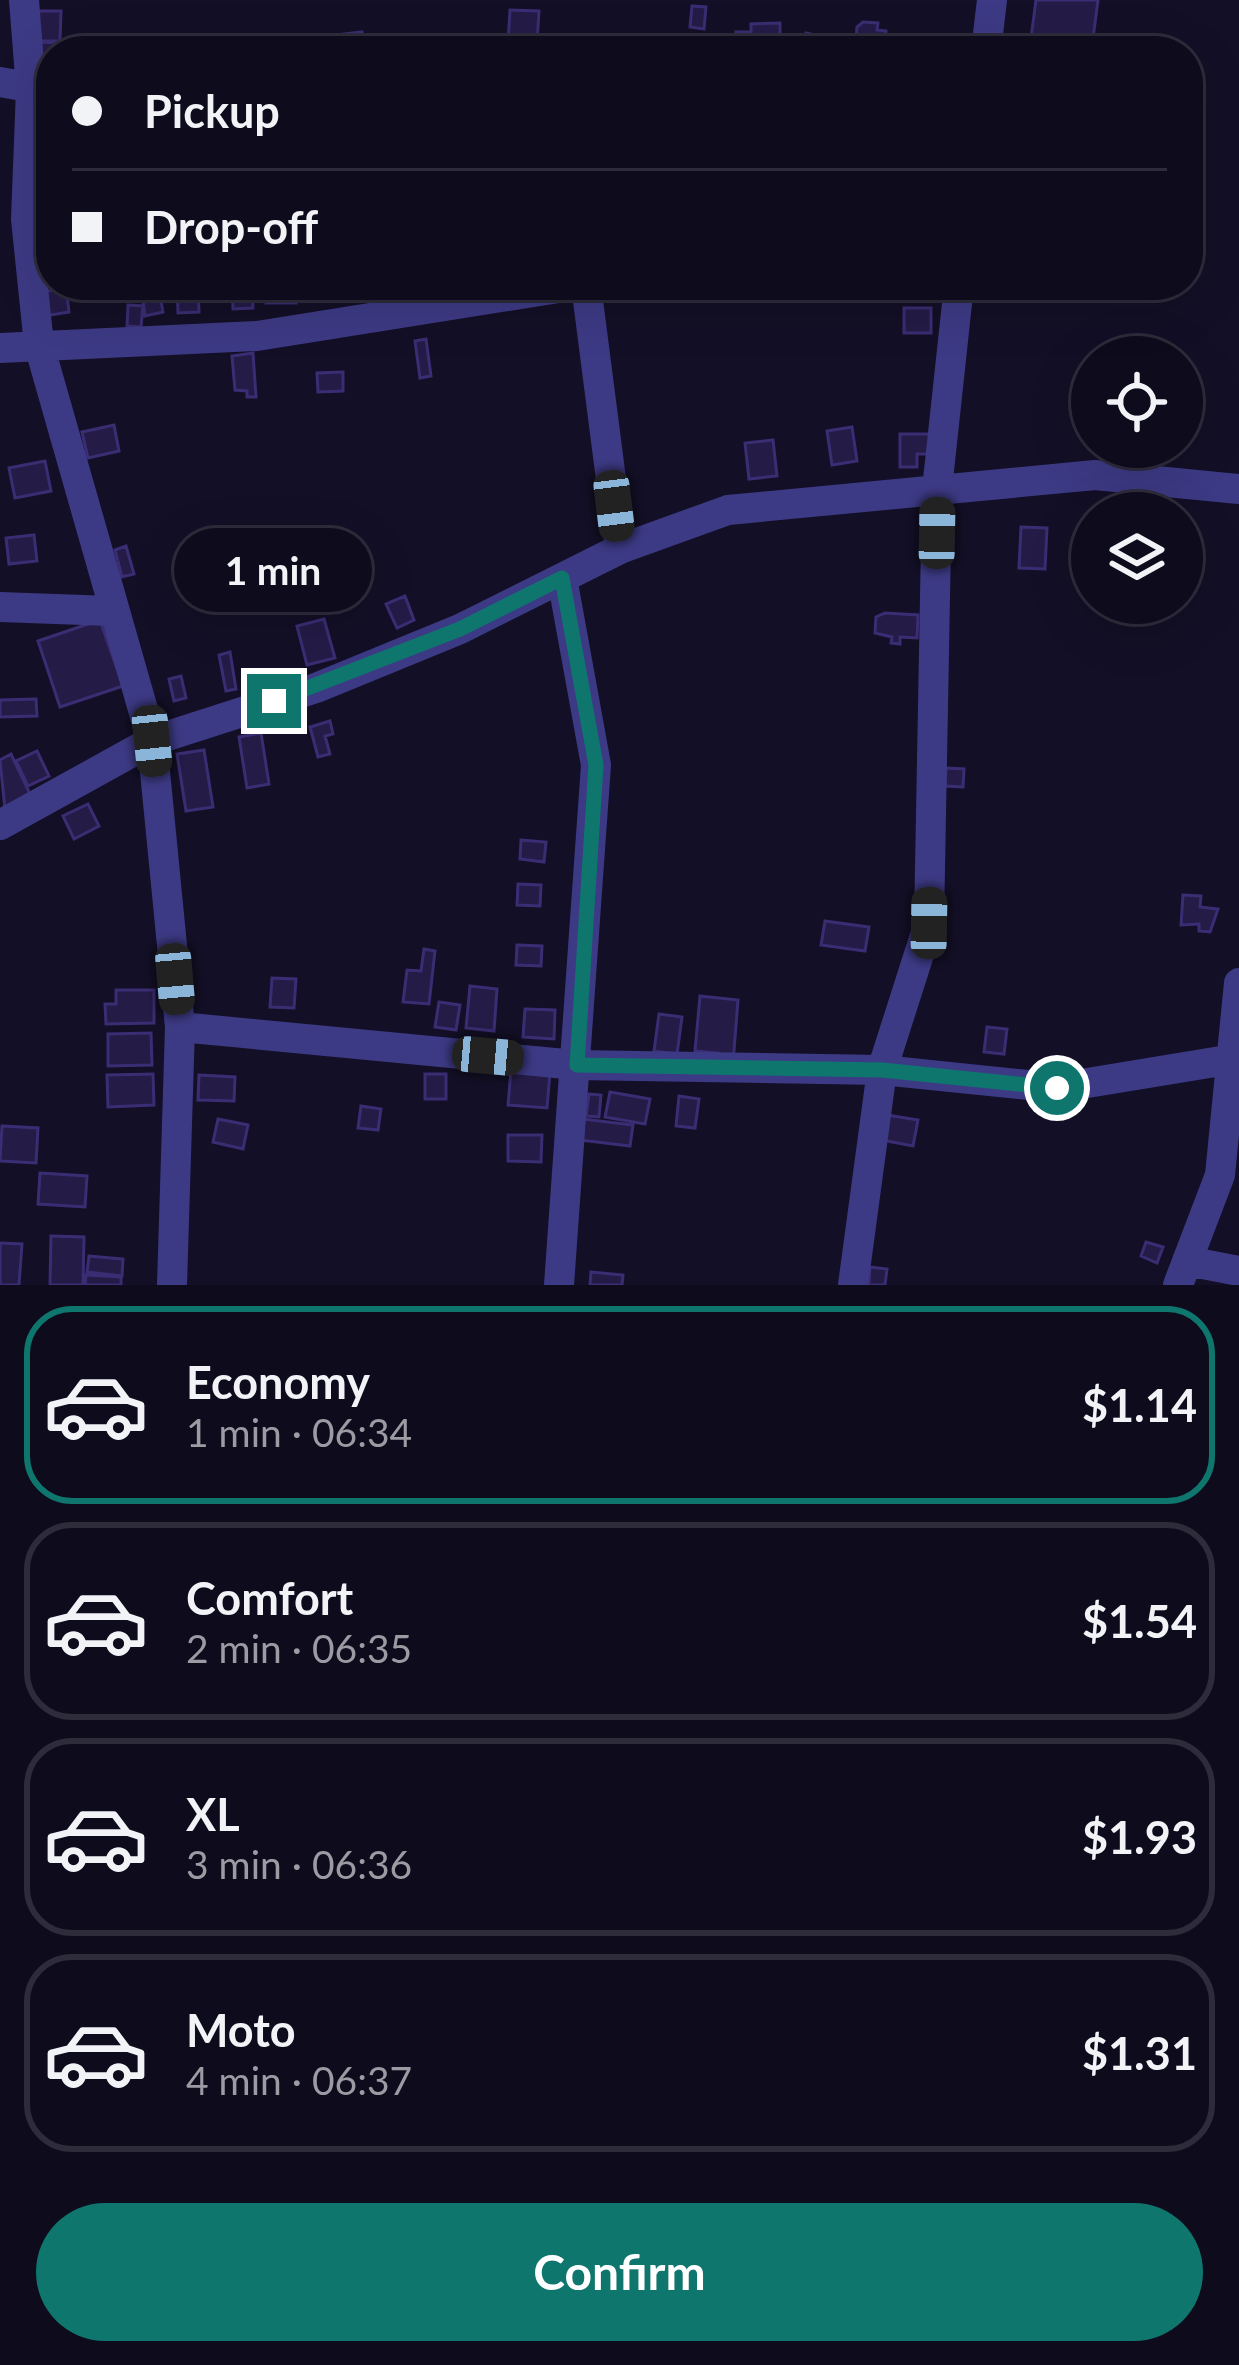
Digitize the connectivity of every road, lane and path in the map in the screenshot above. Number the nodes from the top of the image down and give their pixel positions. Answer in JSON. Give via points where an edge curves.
{"nodes":[{"id":1,"x":24,"y":0,"type":"edge"},
{"id":2,"x":992,"y":0,"type":"edge"},
{"id":3,"x":988,"y":36,"type":"edge"},
{"id":4,"x":36,"y":64,"type":"edge"},
{"id":5,"x":0,"y":82,"type":"edge"},
{"id":6,"x":36,"y":89,"type":"edge"},
{"id":7,"x":36,"y":133,"type":"edge"},
{"id":8,"x":486,"y":300,"type":"edge"},
{"id":9,"x":584,"y":300,"type":"edge"},
{"id":10,"x":957,"y":300,"type":"edge"},
{"id":11,"x":39,"y":345,"type":"junction"},
{"id":12,"x":0,"y":348,"type":"edge"},
{"id":13,"x":1239,"y":489,"type":"edge"},
{"id":14,"x":937,"y":490,"type":"junction"},
{"id":15,"x":620,"y":550,"type":"junction"},
{"id":16,"x":562,"y":578,"type":"junction"},
{"id":17,"x":0,"y":607,"type":"edge"},
{"id":18,"x":111,"y":611,"type":"junction"},
{"id":19,"x":152,"y":741,"type":"junction"},
{"id":20,"x":0,"y":825,"type":"edge"},
{"id":21,"x":1239,"y":983,"type":"edge"},
{"id":22,"x":180,"y":1027,"type":"junction"},
{"id":23,"x":1237,"y":1058,"type":"edge"},
{"id":24,"x":577,"y":1065,"type":"junction"},
{"id":25,"x":882,"y":1070,"type":"junction"},
{"id":26,"x":1239,"y":1271,"type":"edge"},
{"id":27,"x":1183,"y":1273,"type":"edge"},
{"id":28,"x":172,"y":1285,"type":"edge"},
{"id":29,"x":560,"y":1285,"type":"edge"},
{"id":30,"x":853,"y":1285,"type":"edge"}],
"edges":[{"from":1,"to":4,"type":"street"},
{"from":2,"to":3,"type":"street"},
{"from":5,"to":6,"type":"street"},
{"from":7,"to":11,"type":"street","via":[[26,219]]},
{"from":8,"to":11,"type":"street","via":[[257,336]]},
{"from":9,"to":15,"type":"street"},
{"from":10,"to":14,"type":"street"},
{"from":11,"to":12,"type":"street"},
{"from":11,"to":18,"type":"street"},
{"from":13,"to":14,"type":"street","via":[[1095,475]]},
{"from":14,"to":15,"type":"street","via":[[728,510]]},
{"from":14,"to":25,"type":"street","via":[[929,923]]},
{"from":15,"to":16,"type":"street"},
{"from":16,"to":19,"type":"street","via":[[316,688]]},
{"from":16,"to":24,"type":"street","via":[[596,765]]},
{"from":17,"to":18,"type":"street"},
{"from":18,"to":19,"type":"street"},
{"from":19,"to":20,"type":"street"},
{"from":19,"to":22,"type":"street"},
{"from":21,"to":23,"type":"street"},
{"from":22,"to":24,"type":"street"},
{"from":22,"to":28,"type":"street"},
{"from":23,"to":25,"type":"street","via":[[1057,1088]]},
{"from":23,"to":27,"type":"street","via":[[1220,1175]]},
{"from":24,"to":25,"type":"street"},
{"from":24,"to":29,"type":"street"},
{"from":25,"to":30,"type":"street"},
{"from":26,"to":27,"type":"street"}]}
